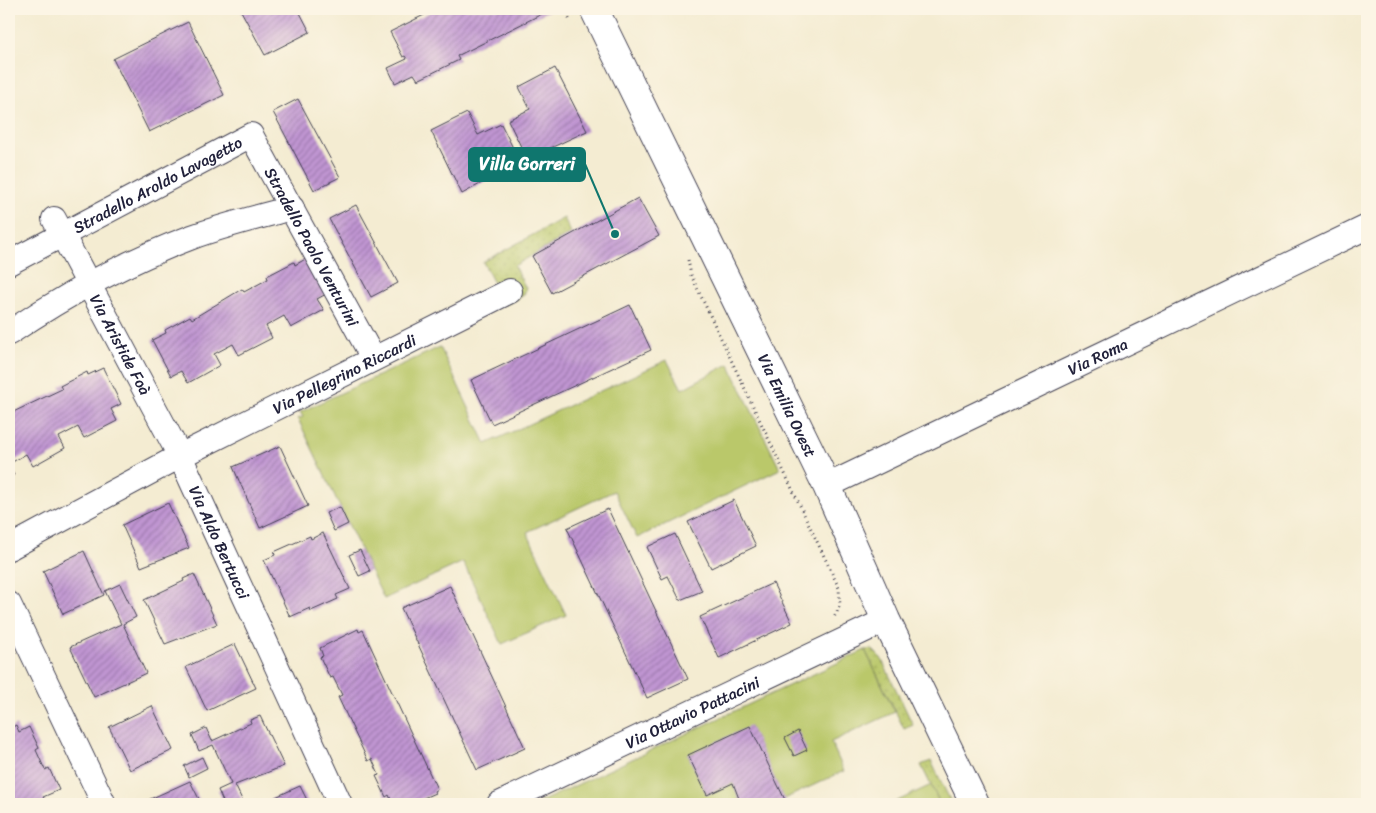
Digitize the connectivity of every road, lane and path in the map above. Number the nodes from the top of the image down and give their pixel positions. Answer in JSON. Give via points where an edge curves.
{"nodes":[{"id":1,"x":565,"y":9,"type":"edge"},
{"id":2,"x":594,"y":9,"type":"edge"},
{"id":3,"x":572,"y":25,"type":"dead end"},
{"id":4,"x":251,"y":135,"type":"joint"},
{"id":5,"x":292,"y":208,"type":"junction"},
{"id":6,"x":58,"y":227,"type":"junction"},
{"id":7,"x":1367,"y":227,"type":"edge"},
{"id":8,"x":684,"y":252,"type":"dead end"},
{"id":9,"x":9,"y":263,"type":"edge"},
{"id":10,"x":89,"y":286,"type":"junction"},
{"id":11,"x":510,"y":291,"type":"dead end"},
{"id":12,"x":9,"y":333,"type":"edge"},
{"id":13,"x":373,"y":358,"type":"junction"},
{"id":14,"x":180,"y":456,"type":"junction"},
{"id":15,"x":827,"y":486,"type":"junction"},
{"id":16,"x":9,"y":548,"type":"edge"},
{"id":17,"x":9,"y":604,"type":"edge"},
{"id":18,"x":886,"y":620,"type":"junction"},
{"id":19,"x":829,"y":627,"type":"dead end"},
{"id":20,"x":104,"y":804,"type":"edge"},
{"id":21,"x":340,"y":804,"type":"edge"},
{"id":22,"x":499,"y":804,"type":"edge"},
{"id":23,"x":975,"y":804,"type":"edge"}],
"edges":[{"from":1,"to":3,"type":"path"},
{"from":2,"to":15,"type":"street","name":"Via Emilia Ovest"},
{"from":4,"to":5,"type":"street","name":"Stradello Paolo Venturini"},
{"from":4,"to":6,"type":"street","name":"Stradello Aroldo Lavagetto"},
{"from":5,"to":10,"type":"street","via":[[194,237]]},
{"from":5,"to":13,"type":"street","name":"Stradello Paolo Venturini"},
{"from":6,"to":9,"type":"street","name":"Stradello Aroldo Lavagetto"},
{"from":6,"to":10,"type":"street","name":"Via Aristide Foà"},
{"from":7,"to":15,"type":"street","name":"Via Roma"},
{"from":8,"to":19,"type":"path","via":[[691,275],[839,588],[840,606]]},
{"from":10,"to":12,"type":"street"},
{"from":10,"to":14,"type":"street","name":"Via Aristide Foà"},
{"from":11,"to":13,"type":"street","name":"Via Pellegrino Riccardi"},
{"from":13,"to":14,"type":"street","name":"Via Pellegrino Riccardi"},
{"from":14,"to":16,"type":"street"},
{"from":14,"to":21,"type":"street","name":"Via Aldo Bertucci"},
{"from":15,"to":18,"type":"street","name":"Via Emilia Ovest"},
{"from":17,"to":20,"type":"street"},
{"from":18,"to":22,"type":"street","name":"Via Ottavio Pattacini"},
{"from":18,"to":23,"type":"street","name":"Via Emilia Ovest"}]}
